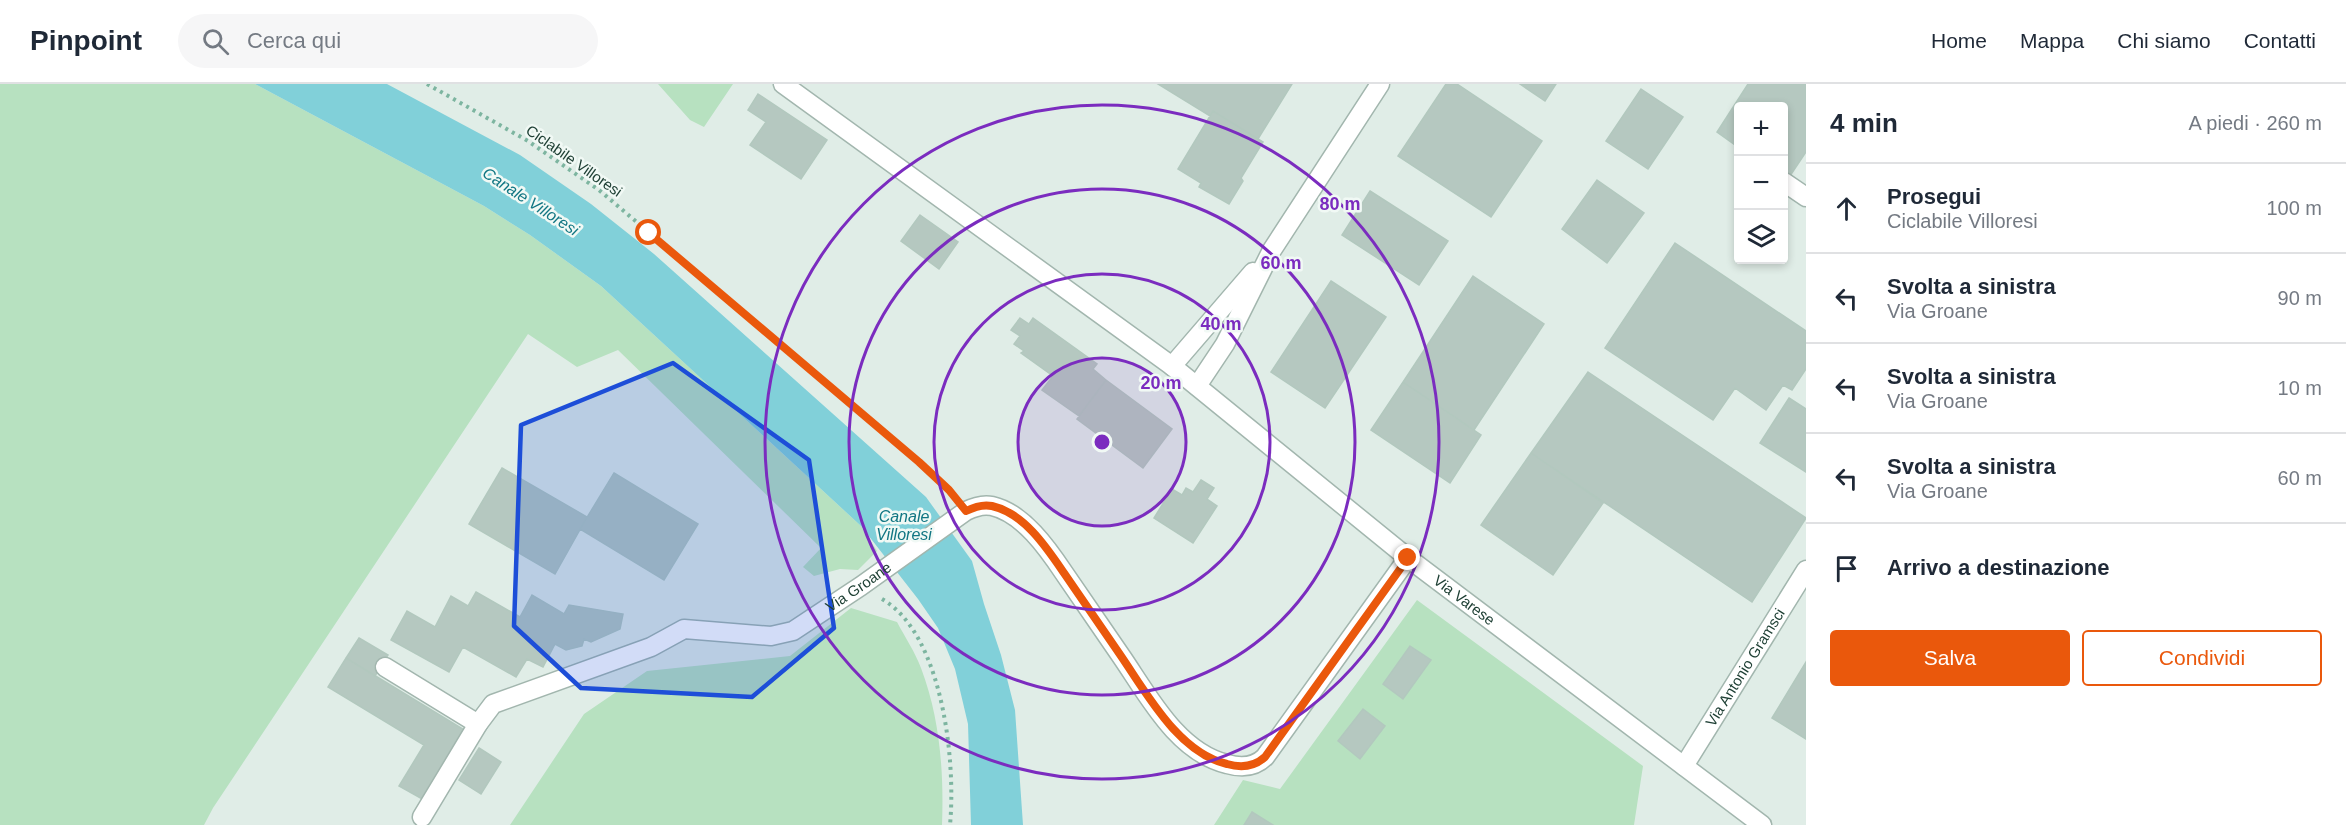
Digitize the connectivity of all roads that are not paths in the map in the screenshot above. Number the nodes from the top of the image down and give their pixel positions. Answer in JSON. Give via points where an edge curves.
{"nodes":[{"id":1,"x":783,"y":84,"type":"edge"},
{"id":2,"x":1380,"y":84,"type":"edge"},
{"id":3,"x":1788,"y":185,"type":"edge"},
{"id":4,"x":1806,"y":197,"type":"edge"},
{"id":5,"x":1272,"y":250,"type":"junction"},
{"id":6,"x":1172,"y":366,"type":"junction"},
{"id":7,"x":1197,"y":386,"type":"junction"},
{"id":8,"x":1408,"y":558,"type":"junction"},
{"id":9,"x":1806,"y":570,"type":"edge"},
{"id":10,"x":385,"y":667,"type":"dead end"},
{"id":11,"x":478,"y":724,"type":"junction"},
{"id":12,"x":1684,"y":766,"type":"junction"},
{"id":13,"x":422,"y":817,"type":"dead end"},
{"id":14,"x":1762,"y":825,"type":"edge"}],
"edges":[{"from":1,"to":6,"type":"street","name":"Via Varese"},
{"from":2,"to":5,"type":"street"},
{"from":3,"to":4,"type":"street"},
{"from":5,"to":6,"type":"street"},
{"from":5,"to":7,"type":"street","via":[[1225,344]]},
{"from":6,"to":7,"type":"street","name":"Via Varese"},
{"from":7,"to":8,"type":"street","name":"Via Varese"},
{"from":8,"to":11,"type":"street","name":"Via Groane","via":[[1265,757],[1250,765],[1233,766],[1203,755],[1160,713],[1051,554],[1029,529],[992,506],[974,507],[961,514],[799,628],[779,635],[684,629],[651,647],[492,704]]},
{"from":8,"to":12,"type":"street","name":"Via Varese"},
{"from":9,"to":12,"type":"street","name":"Via Antonio Gramsci"},
{"from":10,"to":11,"type":"street"},
{"from":11,"to":13,"type":"street"},
{"from":12,"to":14,"type":"street","name":"Via Varese"}]}
